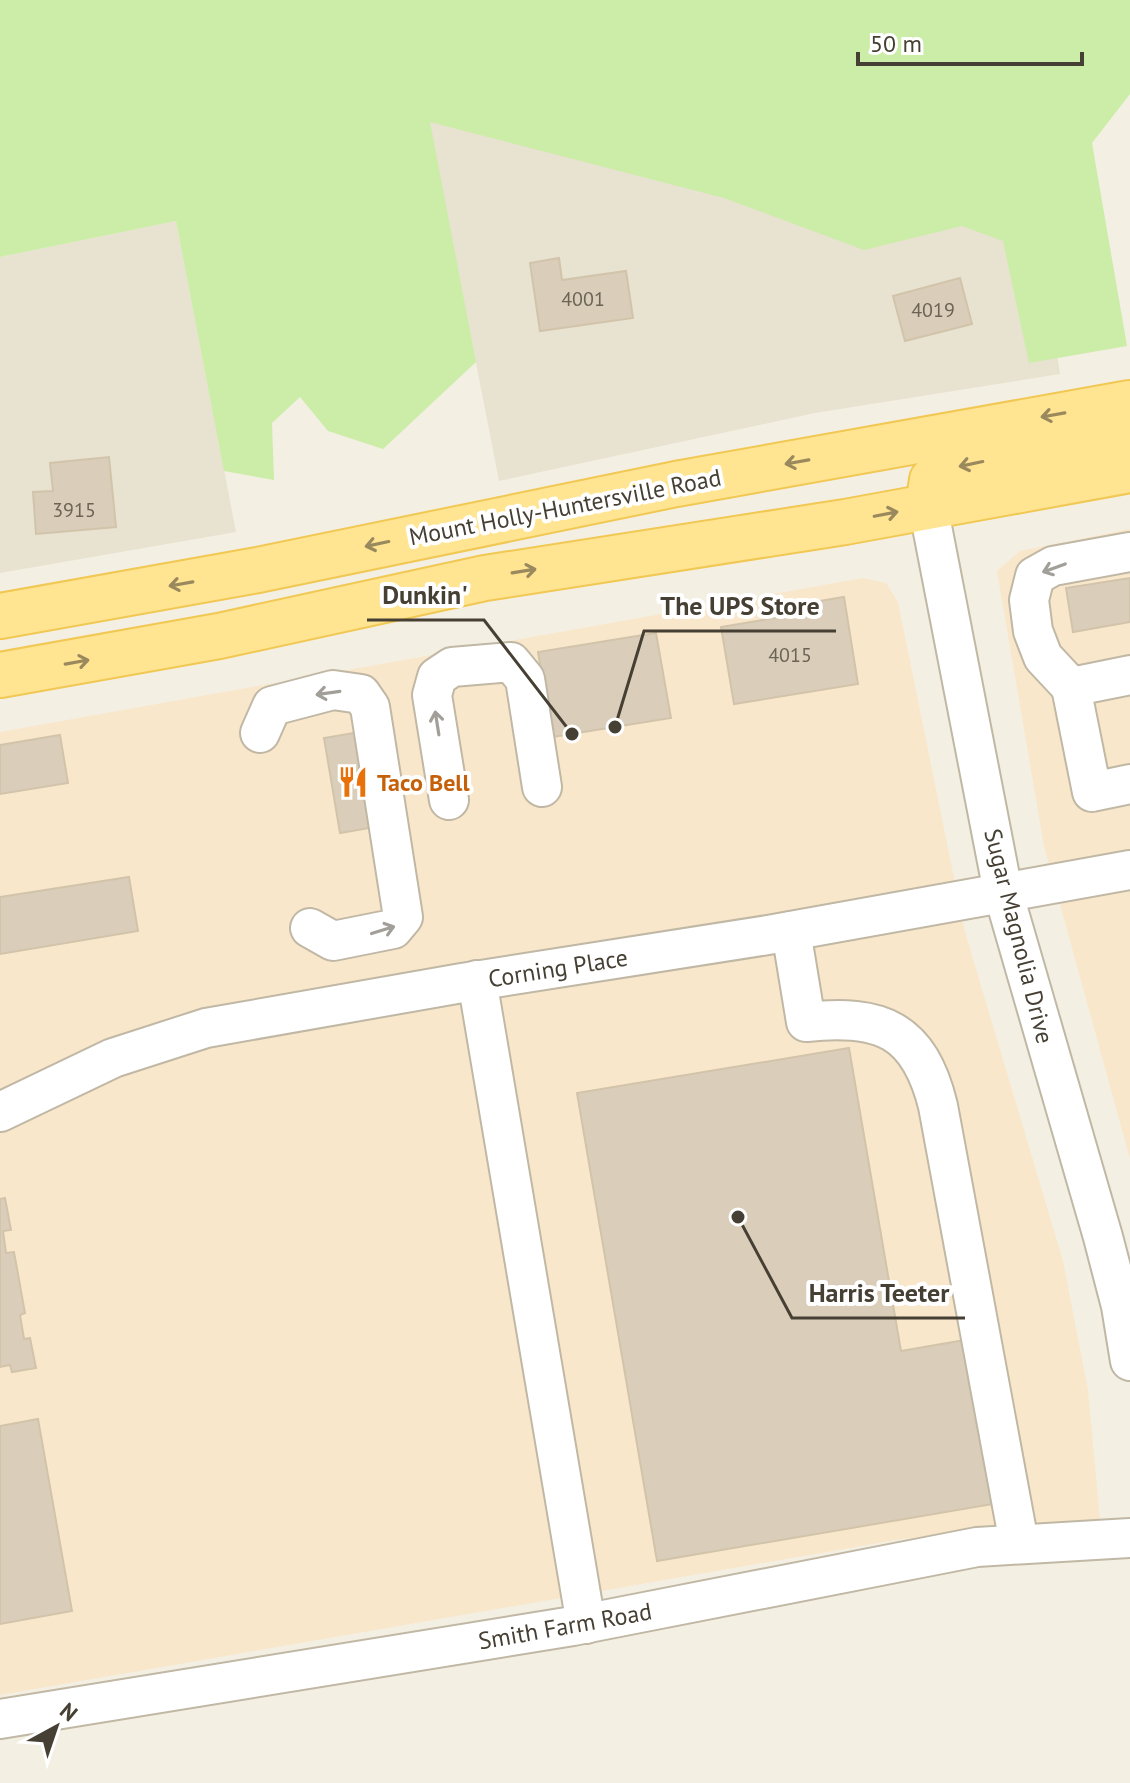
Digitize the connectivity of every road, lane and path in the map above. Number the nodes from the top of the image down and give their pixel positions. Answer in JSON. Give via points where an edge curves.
{"nodes":[{"id":1,"x":1130,"y":403,"type":"edge"},
{"id":2,"x":1130,"y":435,"type":"edge"},
{"id":3,"x":1130,"y":470,"type":"edge"},
{"id":4,"x":928,"y":506,"type":"junction"},
{"id":5,"x":1130,"y":552,"type":"edge"},
{"id":6,"x":0,"y":616,"type":"edge"},
{"id":7,"x":0,"y":675,"type":"edge"},
{"id":8,"x":1130,"y":675,"type":"edge"},
{"id":9,"x":1071,"y":687,"type":"junction"},
{"id":10,"x":260,"y":733,"type":"dead end"},
{"id":11,"x":1130,"y":784,"type":"edge"},
{"id":12,"x":542,"y":787,"type":"dead end"},
{"id":13,"x":449,"y":800,"type":"dead end"},
{"id":14,"x":1130,"y":870,"type":"edge"},
{"id":15,"x":1003,"y":892,"type":"junction"},
{"id":16,"x":310,"y":928,"type":"dead end"},
{"id":17,"x":791,"y":931,"type":"junction"},
{"id":18,"x":477,"y":980,"type":"junction"},
{"id":19,"x":0,"y":1112,"type":"edge"},
{"id":20,"x":1130,"y":1361,"type":"edge"},
{"id":21,"x":1130,"y":1538,"type":"edge"},
{"id":22,"x":1019,"y":1543,"type":"junction"},
{"id":23,"x":586,"y":1624,"type":"junction"},
{"id":24,"x":0,"y":1719,"type":"edge"}],
"edges":[{"from":1,"to":6,"type":"main road","name":"Mount Holly-Huntersville Road","one_way":true,"via":[[676,484],[258,570]]},
{"from":2,"to":4,"type":"main road","one_way":true,"via":[[953,468],[932,480]]},
{"from":3,"to":4,"type":"main road"},
{"from":7,"to":4,"type":"main road","one_way":true,"via":[[219,636],[485,578]]},
{"from":4,"to":15,"type":"street","name":"Sugar Magnolia Drive"},
{"from":5,"to":9,"type":"street","one_way":true,"via":[[1053,566],[1035,576],[1029,600],[1033,631],[1043,657]]},
{"from":8,"to":9,"type":"street"},
{"from":9,"to":11,"type":"street","via":[[1092,792]]},
{"from":16,"to":10,"type":"street","one_way":true,"via":[[333,941],[393,929],[403,917],[370,707],[361,694],[333,690],[272,706]]},
{"from":13,"to":12,"type":"street","one_way":true,"via":[[432,695],[437,677],[452,667],[511,662],[525,679]]},
{"from":14,"to":15,"type":"street","name":"Corning Place"},
{"from":15,"to":17,"type":"street","name":"Corning Place"},
{"from":15,"to":20,"type":"street","name":"Sugar Magnolia Drive","via":[[1103,1237]]},
{"from":17,"to":18,"type":"street","name":"Corning Place"},
{"from":17,"to":22,"type":"street","via":[[806,1022],[844,1019],[881,1025],[914,1050],[927,1069]]},
{"from":18,"to":19,"type":"street","name":"Corning Place","via":[[206,1028],[113,1058]]},
{"from":18,"to":23,"type":"street"},
{"from":21,"to":22,"type":"street","name":"Smith Farm Road"},
{"from":22,"to":23,"type":"street","name":"Smith Farm Road"},
{"from":23,"to":24,"type":"street","name":"Smith Farm Road"}]}
